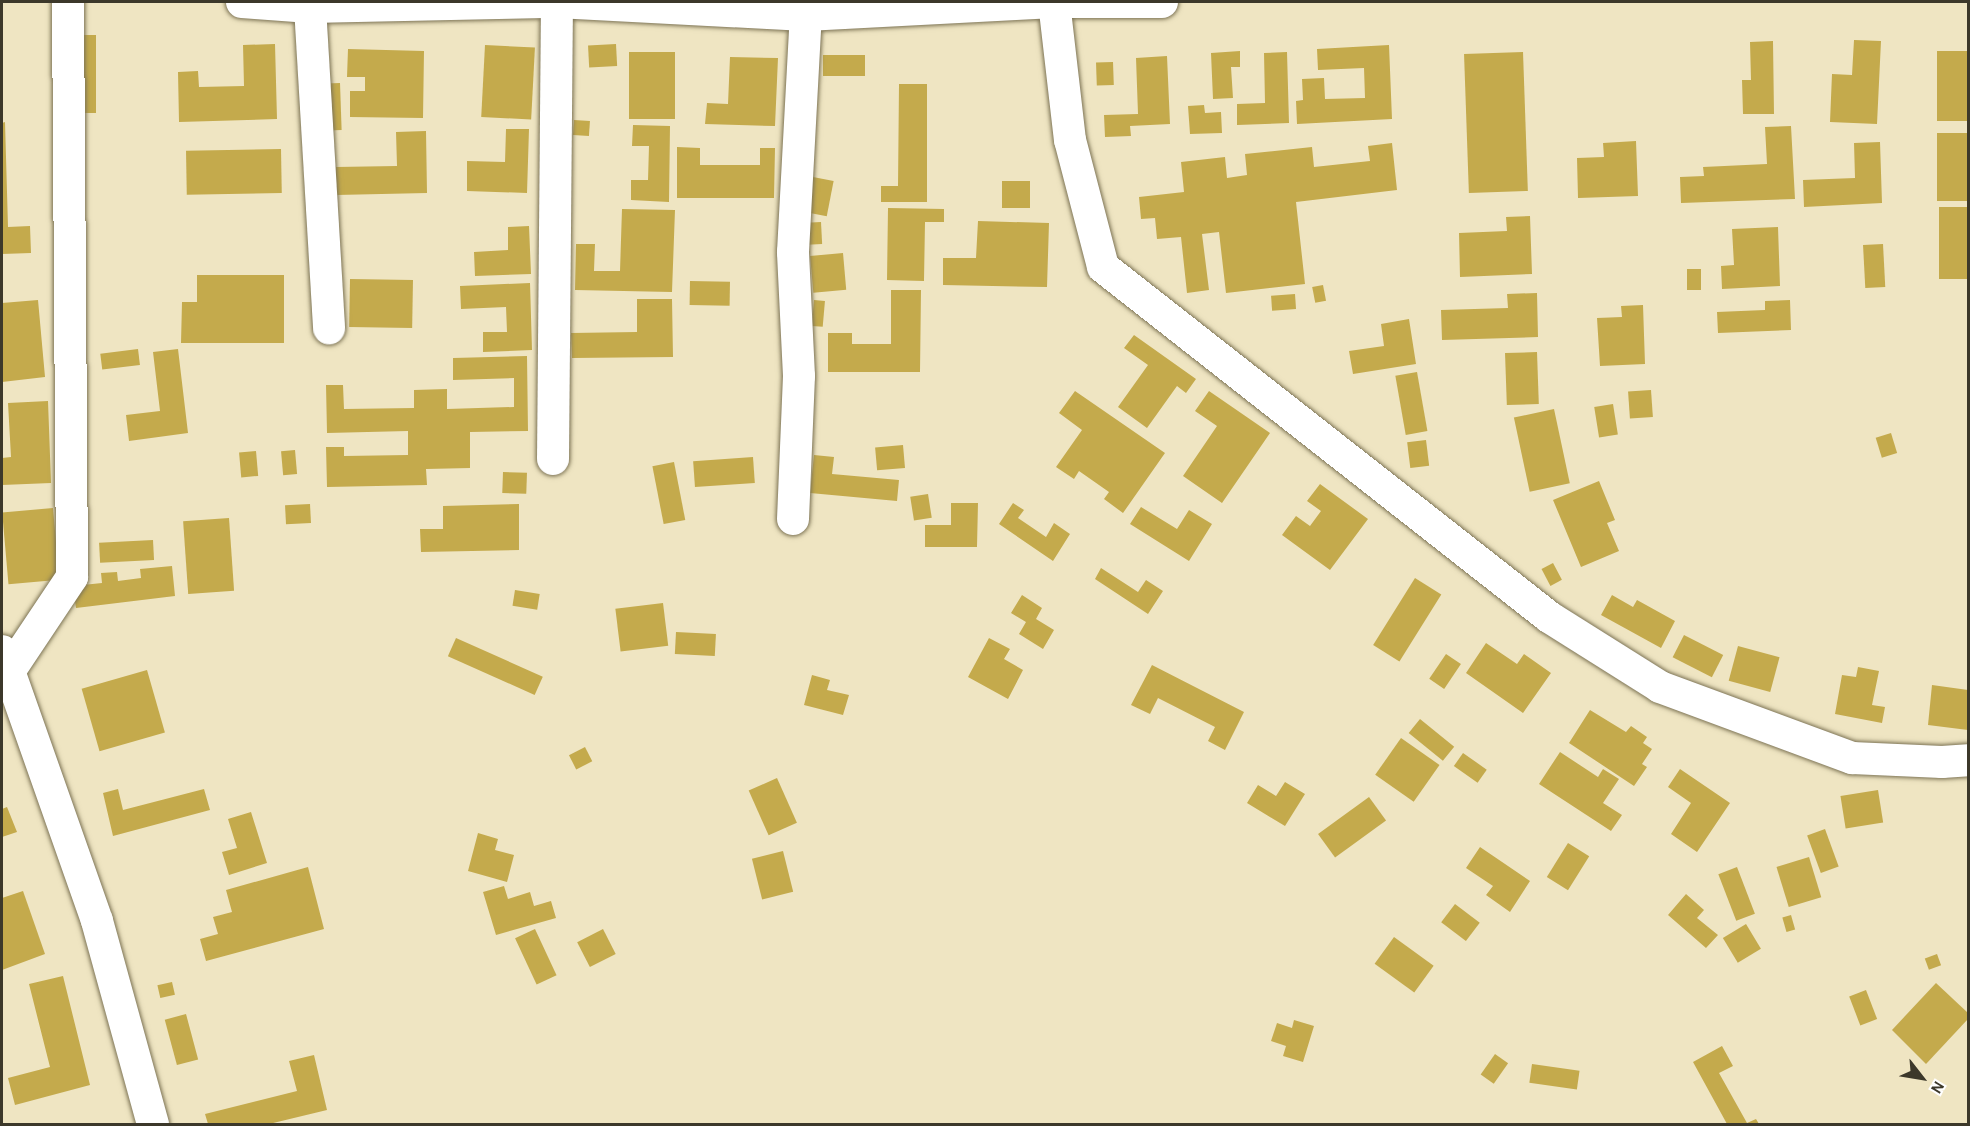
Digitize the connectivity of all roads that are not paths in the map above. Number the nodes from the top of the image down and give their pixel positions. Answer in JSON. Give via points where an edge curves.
{"nodes":[{"id":1,"x":68,"y":2,"type":"edge"},
{"id":2,"x":242,"y":2,"type":"edge"},
{"id":3,"x":557,"y":2,"type":"edge"},
{"id":4,"x":1054,"y":2,"type":"edge"},
{"id":5,"x":1162,"y":2,"type":"edge"},
{"id":6,"x":310,"y":7,"type":"junction"},
{"id":7,"x":806,"y":15,"type":"junction"},
{"id":8,"x":329,"y":328,"type":"dead end"},
{"id":9,"x":553,"y":459,"type":"dead end"},
{"id":10,"x":793,"y":519,"type":"dead end"},
{"id":11,"x":6,"y":660,"type":"edge"},
{"id":12,"x":1968,"y":760,"type":"edge"},
{"id":13,"x":153,"y":1125,"type":"edge"}],
"edges":[{"from":1,"to":11,"type":"street","via":[[72,577]]},
{"from":2,"to":6,"type":"street"},
{"from":3,"to":6,"type":"street"},
{"from":3,"to":7,"type":"street"},
{"from":3,"to":9,"type":"street"},
{"from":4,"to":5,"type":"street"},
{"from":4,"to":7,"type":"street"},
{"from":4,"to":12,"type":"street","via":[[1070,140],[1103,267],[1549,617],[1660,687],[1852,758]]},
{"from":6,"to":8,"type":"street"},
{"from":7,"to":10,"type":"street","via":[[793,252],[799,376]]},
{"from":11,"to":13,"type":"street","via":[[97,921]]}]}
